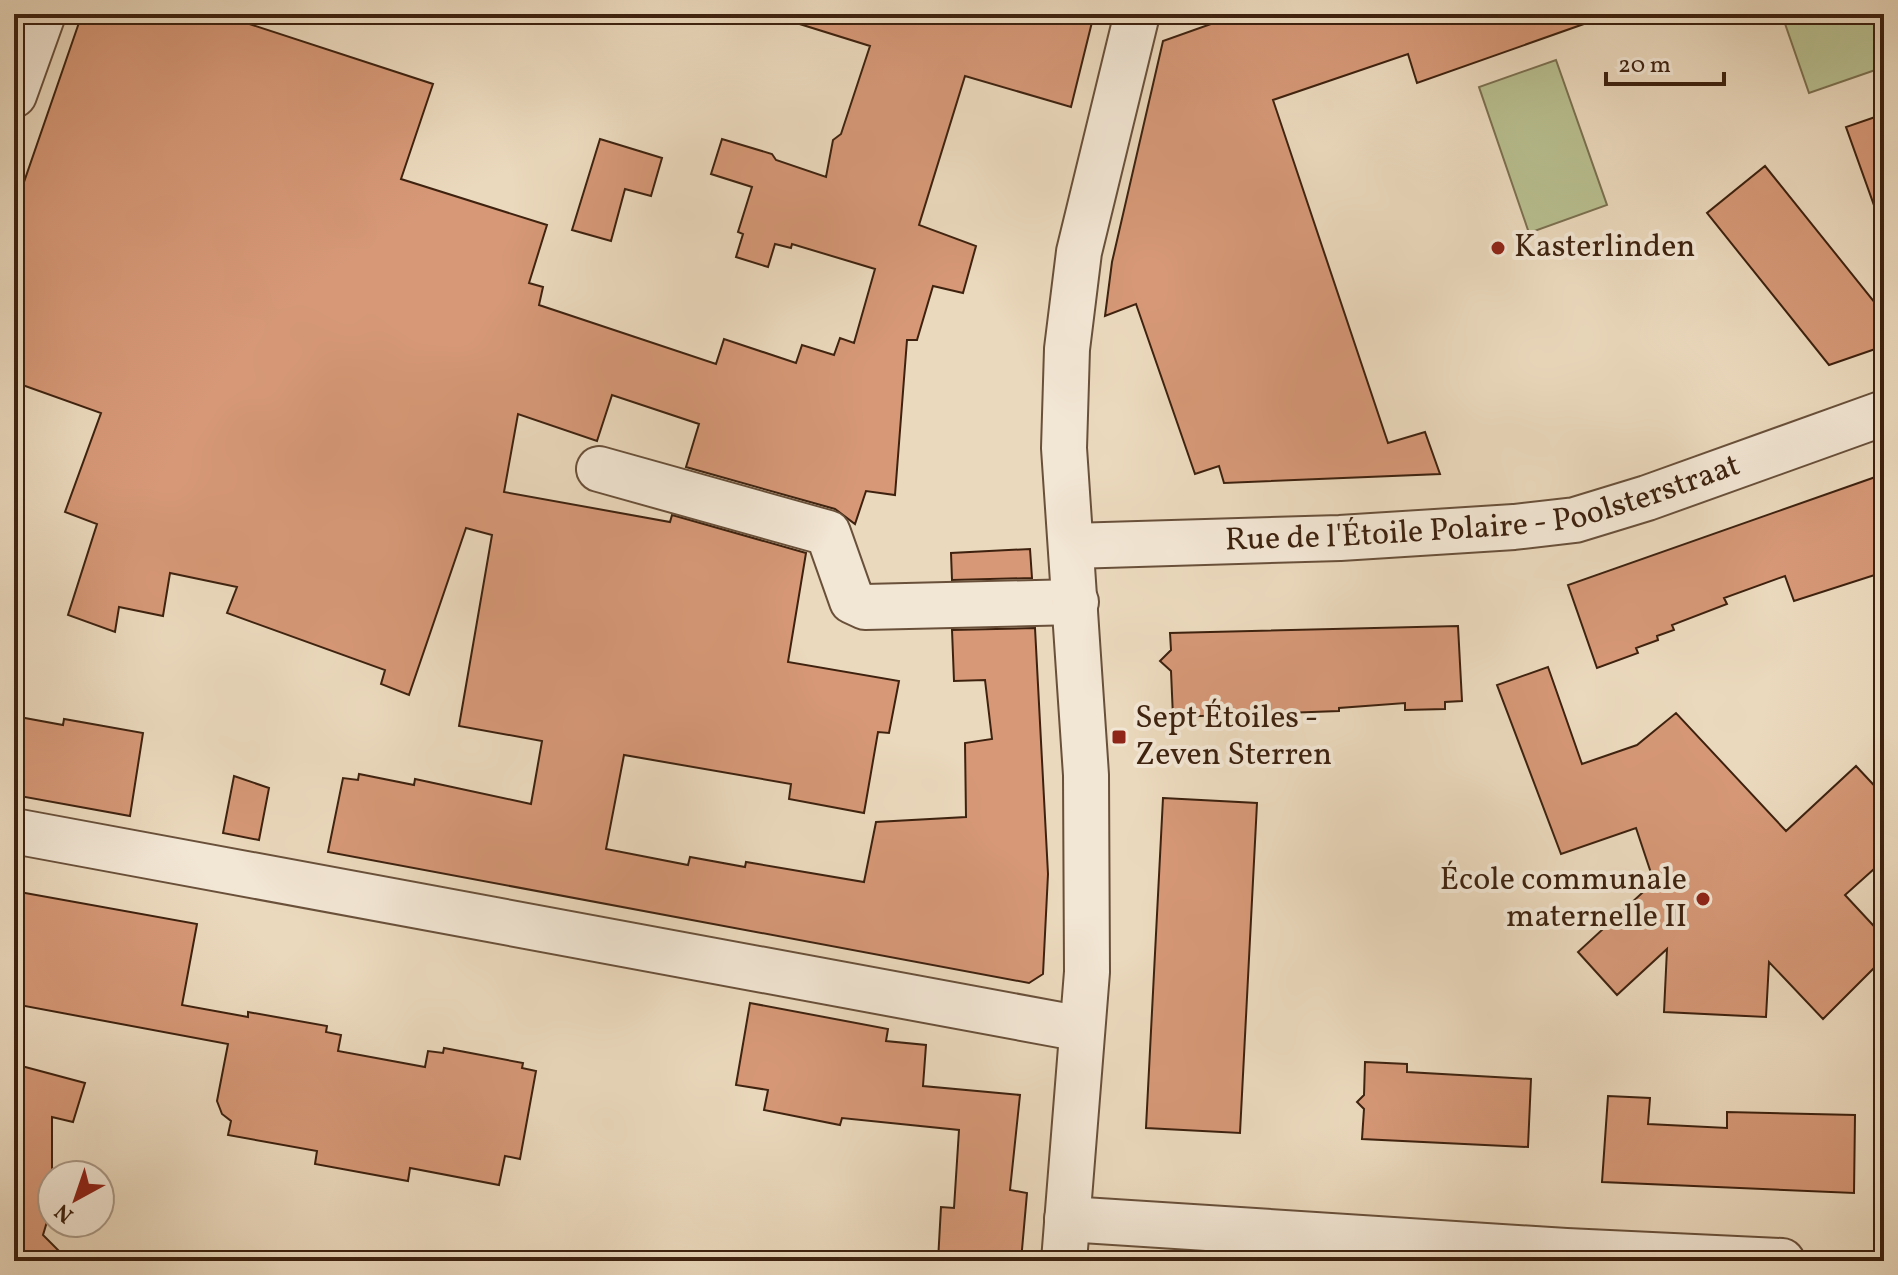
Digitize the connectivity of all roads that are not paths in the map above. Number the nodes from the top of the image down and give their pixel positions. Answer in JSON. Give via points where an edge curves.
{"nodes":[{"id":1,"x":43,"y":14,"type":"edge"},
{"id":2,"x":1137,"y":14,"type":"edge"},
{"id":3,"x":14,"y":95,"type":"edge"},
{"id":4,"x":1884,"y":413,"type":"edge"},
{"id":5,"x":599,"y":469,"type":"dead end"},
{"id":6,"x":1071,"y":546,"type":"junction"},
{"id":7,"x":1076,"y":602,"type":"junction"},
{"id":8,"x":14,"y":831,"type":"edge"},
{"id":9,"x":1082,"y":1029,"type":"junction"},
{"id":10,"x":1065,"y":1240,"type":"edge"},
{"id":11,"x":1553,"y":1256,"type":"edge"},
{"id":12,"x":1782,"y":1261,"type":"edge"}],
"edges":[{"from":1,"to":3,"type":"street"},
{"from":2,"to":6,"type":"street","via":[[1077,266],[1067,349],[1064,448]]},
{"from":4,"to":6,"type":"street","name":"Rue de l'Étoile Polaire - Poolsterstraat","via":[[1575,520],[1356,537]]},
{"from":5,"to":7,"type":"street","via":[[828,533],[852,601],[865,607]]},
{"from":6,"to":7,"type":"street"},
{"from":7,"to":9,"type":"street","via":[[1086,775],[1087,972]]},
{"from":8,"to":9,"type":"street"},
{"from":9,"to":10,"type":"street"},
{"from":10,"to":11,"type":"street"},
{"from":11,"to":12,"type":"street"}]}
